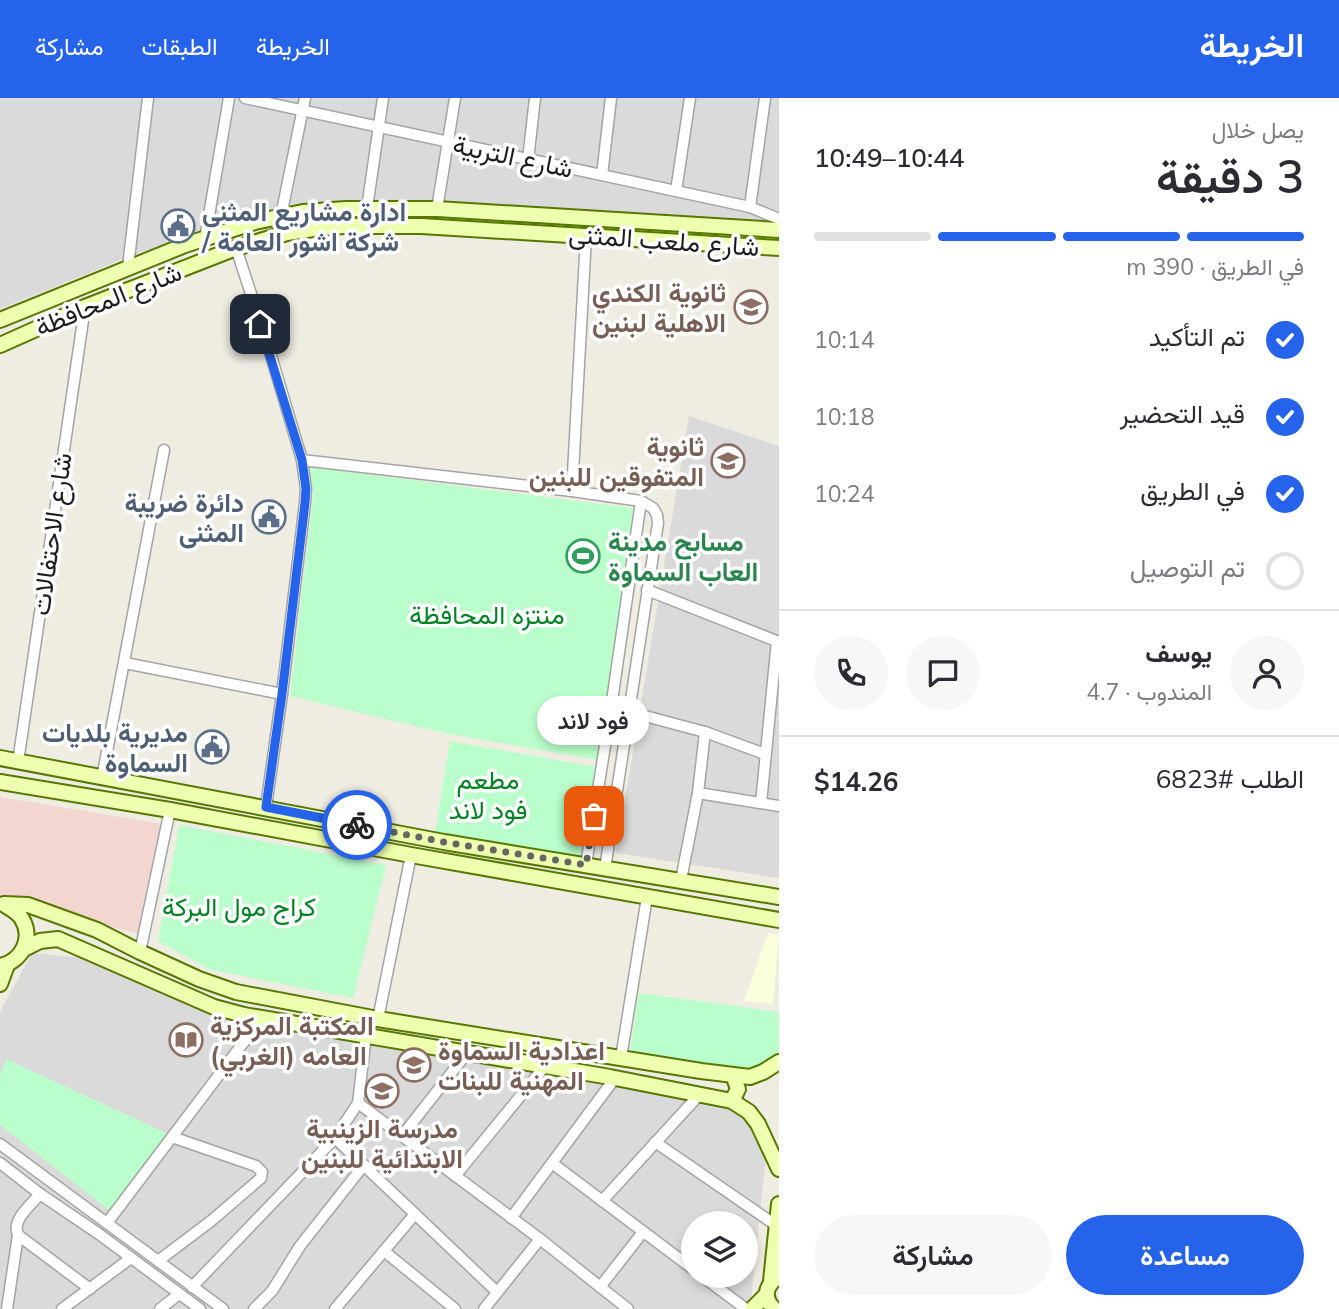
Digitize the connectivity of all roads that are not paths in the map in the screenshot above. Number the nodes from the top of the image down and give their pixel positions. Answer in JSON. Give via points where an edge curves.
{"nodes":[{"id":1,"x":148,"y":98,"type":"edge"},
{"id":2,"x":229,"y":98,"type":"edge"},
{"id":3,"x":245,"y":98,"type":"edge"},
{"id":4,"x":305,"y":98,"type":"edge"},
{"id":5,"x":383,"y":98,"type":"edge"},
{"id":6,"x":455,"y":98,"type":"edge"},
{"id":7,"x":535,"y":98,"type":"edge"},
{"id":8,"x":611,"y":98,"type":"edge"},
{"id":9,"x":690,"y":98,"type":"edge"},
{"id":10,"x":765,"y":98,"type":"edge"},
{"id":11,"x":303,"y":110,"type":"junction"},
{"id":12,"x":379,"y":127,"type":"junction"},
{"id":13,"x":448,"y":143,"type":"junction"},
{"id":14,"x":528,"y":159,"type":"junction"},
{"id":15,"x":602,"y":175,"type":"junction"},
{"id":16,"x":676,"y":191,"type":"junction"},
{"id":17,"x":750,"y":207,"type":"junction"},
{"id":18,"x":367,"y":208,"type":"junction"},
{"id":19,"x":437,"y":209,"type":"junction"},
{"id":20,"x":549,"y":215,"type":"junction"},
{"id":21,"x":281,"y":216,"type":"junction"},
{"id":22,"x":779,"y":219,"type":"edge"},
{"id":23,"x":779,"y":230,"type":"edge"},
{"id":24,"x":548,"y":233,"type":"junction"},
{"id":25,"x":586,"y":237,"type":"junction"},
{"id":26,"x":205,"y":239,"type":"junction"},
{"id":27,"x":236,"y":248,"type":"junction"},
{"id":28,"x":779,"y":248,"type":"edge"},
{"id":29,"x":128,"y":267,"type":"junction"},
{"id":30,"x":85,"y":307,"type":"junction"},
{"id":31,"x":0,"y":320,"type":"edge"},
{"id":32,"x":0,"y":345,"type":"edge"},
{"id":33,"x":164,"y":450,"type":"dead end"},
{"id":34,"x":302,"y":460,"type":"junction"},
{"id":35,"x":572,"y":491,"type":"junction"},
{"id":36,"x":641,"y":501,"type":"junction"},
{"id":37,"x":647,"y":590,"type":"junction"},
{"id":38,"x":778,"y":641,"type":"edge"},
{"id":39,"x":125,"y":663,"type":"junction"},
{"id":40,"x":282,"y":694,"type":"junction"},
{"id":41,"x":630,"y":712,"type":"junction"},
{"id":42,"x":705,"y":732,"type":"junction"},
{"id":43,"x":765,"y":754,"type":"junction"},
{"id":44,"x":0,"y":758,"type":"edge"},
{"id":45,"x":18,"y":762,"type":"junction"},
{"id":46,"x":102,"y":778,"type":"junction"},
{"id":47,"x":0,"y":782,"type":"edge"},
{"id":48,"x":698,"y":793,"type":"junction"},
{"id":49,"x":761,"y":803,"type":"junction"},
{"id":50,"x":779,"y":806,"type":"edge"},
{"id":51,"x":266,"y":807,"type":"junction"},
{"id":52,"x":170,"y":810,"type":"junction"},
{"id":53,"x":411,"y":855,"type":"junction"},
{"id":54,"x":586,"y":865,"type":"junction"},
{"id":55,"x":605,"y":869,"type":"junction"},
{"id":56,"x":681,"y":880,"type":"junction"},
{"id":57,"x":647,"y":897,"type":"junction"},
{"id":58,"x":779,"y":897,"type":"edge"},
{"id":59,"x":2,"y":904,"type":"edge"},
{"id":60,"x":735,"y":912,"type":"junction"},
{"id":61,"x":779,"y":920,"type":"edge"},
{"id":62,"x":779,"y":928,"type":"edge"},
{"id":63,"x":24,"y":949,"type":"junction"},
{"id":64,"x":140,"y":952,"type":"junction"},
{"id":65,"x":4,"y":966,"type":"edge"},
{"id":66,"x":0,"y":984,"type":"edge"},
{"id":67,"x":262,"y":1018,"type":"junction"},
{"id":68,"x":378,"y":1019,"type":"junction"},
{"id":69,"x":366,"y":1035,"type":"junction"},
{"id":70,"x":467,"y":1053,"type":"junction"},
{"id":71,"x":621,"y":1058,"type":"junction"},
{"id":72,"x":779,"y":1062,"type":"edge"},
{"id":73,"x":545,"y":1066,"type":"junction"},
{"id":74,"x":733,"y":1075,"type":"junction"},
{"id":75,"x":615,"y":1078,"type":"junction"},
{"id":76,"x":699,"y":1095,"type":"junction"},
{"id":77,"x":732,"y":1101,"type":"junction"},
{"id":78,"x":358,"y":1103,"type":"junction"},
{"id":79,"x":402,"y":1136,"type":"junction"},
{"id":80,"x":172,"y":1137,"type":"junction"},
{"id":81,"x":335,"y":1138,"type":"junction"},
{"id":82,"x":655,"y":1142,"type":"junction"},
{"id":83,"x":0,"y":1143,"type":"edge"},
{"id":84,"x":0,"y":1163,"type":"edge"},
{"id":85,"x":552,"y":1163,"type":"junction"},
{"id":86,"x":364,"y":1165,"type":"junction"},
{"id":87,"x":779,"y":1169,"type":"edge"},
{"id":88,"x":455,"y":1175,"type":"junction"},
{"id":89,"x":40,"y":1194,"type":"junction"},
{"id":90,"x":602,"y":1200,"type":"junction"},
{"id":91,"x":779,"y":1204,"type":"edge"},
{"id":92,"x":415,"y":1214,"type":"junction"},
{"id":93,"x":511,"y":1218,"type":"junction"},
{"id":94,"x":107,"y":1223,"type":"junction"},
{"id":95,"x":777,"y":1226,"type":"junction"},
{"id":96,"x":643,"y":1232,"type":"junction"},
{"id":97,"x":18,"y":1235,"type":"junction"},
{"id":98,"x":540,"y":1239,"type":"junction"},
{"id":99,"x":384,"y":1251,"type":"junction"},
{"id":100,"x":131,"y":1258,"type":"junction"},
{"id":101,"x":681,"y":1260,"type":"edge"},
{"id":102,"x":158,"y":1261,"type":"junction"},
{"id":103,"x":772,"y":1284,"type":"edge"},
{"id":104,"x":192,"y":1286,"type":"junction"},
{"id":105,"x":600,"y":1287,"type":"junction"},
{"id":106,"x":719,"y":1288,"type":"edge"},
{"id":107,"x":90,"y":1289,"type":"junction"},
{"id":108,"x":497,"y":1292,"type":"junction"},
{"id":109,"x":179,"y":1294,"type":"junction"},
{"id":110,"x":341,"y":1307,"type":"edge"},
{"id":111,"x":7,"y":1309,"type":"edge"},
{"id":112,"x":62,"y":1309,"type":"edge"},
{"id":113,"x":160,"y":1309,"type":"edge"},
{"id":114,"x":200,"y":1309,"type":"edge"},
{"id":115,"x":223,"y":1309,"type":"edge"},
{"id":116,"x":254,"y":1309,"type":"edge"},
{"id":117,"x":455,"y":1309,"type":"edge"},
{"id":118,"x":484,"y":1309,"type":"edge"},
{"id":119,"x":628,"y":1309,"type":"edge"},
{"id":120,"x":749,"y":1309,"type":"edge"},
{"id":121,"x":774,"y":1309,"type":"edge"}],
"edges":[{"from":1,"to":29,"type":"street"},
{"from":2,"to":26,"type":"street"},
{"from":3,"to":11,"type":"street","name":"شارع التربية"},
{"from":4,"to":11,"type":"street"},
{"from":5,"to":12,"type":"street"},
{"from":6,"to":13,"type":"street"},
{"from":7,"to":14,"type":"street"},
{"from":8,"to":15,"type":"street"},
{"from":9,"to":16,"type":"street"},
{"from":10,"to":17,"type":"street"},
{"from":11,"to":12,"type":"street","name":"شارع التربية"},
{"from":11,"to":21,"type":"street"},
{"from":12,"to":13,"type":"street","name":"شارع التربية"},
{"from":12,"to":18,"type":"street"},
{"from":13,"to":14,"type":"street","name":"شارع التربية"},
{"from":13,"to":19,"type":"street"},
{"from":14,"to":15,"type":"street","name":"شارع التربية"},
{"from":15,"to":16,"type":"street","name":"شارع التربية"},
{"from":16,"to":17,"type":"street","name":"شارع التربية"},
{"from":17,"to":22,"type":"street","name":"شارع التربية"},
{"from":18,"to":19,"type":"main road","name":"شارع المحافظة"},
{"from":18,"to":21,"type":"main road","name":"شارع المحافظة"},
{"from":19,"to":20,"type":"main road","name":"شارع المحافظة"},
{"from":20,"to":23,"type":"main road","name":"شارع ملعب المثنى"},
{"from":20,"to":24,"type":"main road"},
{"from":21,"to":26,"type":"main road","name":"شارع المحافظة"},
{"from":24,"to":25,"type":"main road","name":"شارع ملعب المثنى"},
{"from":24,"to":27,"type":"main road","name":"شارع المحافظة","via":[[343,226],[287,233]]},
{"from":25,"to":28,"type":"main road","name":"شارع ملعب المثنى"},
{"from":25,"to":35,"type":"street"},
{"from":26,"to":29,"type":"main road","name":"شارع المحافظة"},
{"from":27,"to":30,"type":"main road","name":"شارع المحافظة"},
{"from":27,"to":34,"type":"street"},
{"from":29,"to":31,"type":"main road","name":"شارع المحافظة"},
{"from":30,"to":32,"type":"main road","name":"شارع المحافظة"},
{"from":30,"to":45,"type":"street","name":"شارع الاحتفالات"},
{"from":33,"to":39,"type":"street"},
{"from":34,"to":35,"type":"street"},
{"from":34,"to":40,"type":"street","via":[[305,503]]},
{"from":35,"to":36,"type":"street"},
{"from":36,"to":37,"type":"street","via":[[653,509],[658,523]]},
{"from":36,"to":54,"type":"street"},
{"from":37,"to":38,"type":"street"},
{"from":37,"to":41,"type":"street"},
{"from":38,"to":43,"type":"street"},
{"from":39,"to":40,"type":"street"},
{"from":39,"to":46,"type":"street"},
{"from":40,"to":51,"type":"street"},
{"from":41,"to":42,"type":"street"},
{"from":41,"to":55,"type":"street"},
{"from":42,"to":43,"type":"street"},
{"from":42,"to":48,"type":"street"},
{"from":43,"to":49,"type":"street"},
{"from":44,"to":45,"type":"main road"},
{"from":45,"to":46,"type":"main road"},
{"from":46,"to":51,"type":"main road"},
{"from":47,"to":52,"type":"main road"},
{"from":48,"to":49,"type":"street"},
{"from":48,"to":56,"type":"street"},
{"from":49,"to":50,"type":"street"},
{"from":51,"to":54,"type":"main road"},
{"from":52,"to":53,"type":"main road"},
{"from":52,"to":64,"type":"street"},
{"from":53,"to":57,"type":"main road"},
{"from":53,"to":68,"type":"street"},
{"from":54,"to":55,"type":"main road"},
{"from":55,"to":56,"type":"main road"},
{"from":56,"to":58,"type":"main road"},
{"from":57,"to":60,"type":"main road"},
{"from":57,"to":71,"type":"street"},
{"from":59,"to":63,"type":"main road","via":[[22,919],[27,939]]},
{"from":59,"to":64,"type":"main road","via":[[28,905],[97,930]]},
{"from":60,"to":61,"type":"main road"},
{"from":60,"to":62,"type":"main road"},
{"from":63,"to":65,"type":"main road"},
{"from":63,"to":67,"type":"main road","via":[[58,939],[214,1007]]},
{"from":64,"to":68,"type":"main road","via":[[236,992]]},
{"from":65,"to":66,"type":"main road"},
{"from":67,"to":69,"type":"main road"},
{"from":67,"to":80,"type":"street"},
{"from":68,"to":71,"type":"main road"},
{"from":69,"to":70,"type":"main road"},
{"from":69,"to":78,"type":"street"},
{"from":70,"to":73,"type":"main road"},
{"from":70,"to":79,"type":"street"},
{"from":71,"to":74,"type":"main road"},
{"from":72,"to":74,"type":"main road","via":[[750,1077]]},
{"from":73,"to":75,"type":"main road"},
{"from":73,"to":88,"type":"street"},
{"from":74,"to":77,"type":"main road","via":[[738,1089]]},
{"from":75,"to":76,"type":"main road"},
{"from":75,"to":85,"type":"street"},
{"from":76,"to":77,"type":"main road"},
{"from":76,"to":82,"type":"street"},
{"from":77,"to":87,"type":"main road","via":[[749,1112]]},
{"from":78,"to":79,"type":"street"},
{"from":78,"to":81,"type":"street"},
{"from":79,"to":88,"type":"street"},
{"from":80,"to":94,"type":"street"},
{"from":80,"to":102,"type":"street","via":[[262,1172],[261,1178],[212,1222]]},
{"from":81,"to":86,"type":"street"},
{"from":81,"to":104,"type":"street"},
{"from":82,"to":90,"type":"street"},
{"from":82,"to":95,"type":"street"},
{"from":83,"to":94,"type":"street"},
{"from":84,"to":89,"type":"street"},
{"from":85,"to":90,"type":"street"},
{"from":85,"to":93,"type":"street"},
{"from":86,"to":92,"type":"street"},
{"from":86,"to":116,"type":"street"},
{"from":88,"to":93,"type":"street"},
{"from":89,"to":97,"type":"street","via":[[16,1222]]},
{"from":89,"to":100,"type":"street"},
{"from":90,"to":96,"type":"street"},
{"from":91,"to":95,"type":"main road"},
{"from":92,"to":99,"type":"street"},
{"from":92,"to":108,"type":"street"},
{"from":93,"to":98,"type":"street"},
{"from":94,"to":102,"type":"street"},
{"from":95,"to":103,"type":"main road"},
{"from":96,"to":101,"type":"street"},
{"from":96,"to":105,"type":"street"},
{"from":97,"to":107,"type":"street"},
{"from":97,"to":111,"type":"street"},
{"from":98,"to":105,"type":"street"},
{"from":98,"to":108,"type":"street"},
{"from":99,"to":110,"type":"street"},
{"from":99,"to":117,"type":"street"},
{"from":100,"to":107,"type":"street"},
{"from":100,"to":109,"type":"street"},
{"from":102,"to":104,"type":"street"},
{"from":103,"to":120,"type":"main road"},
{"from":103,"to":121,"type":"main road","via":[[768,1302]]},
{"from":104,"to":115,"type":"street"},
{"from":105,"to":119,"type":"street"},
{"from":106,"to":120,"type":"street"},
{"from":107,"to":112,"type":"street"},
{"from":108,"to":118,"type":"street"},
{"from":109,"to":113,"type":"street"},
{"from":109,"to":114,"type":"street"}]}
